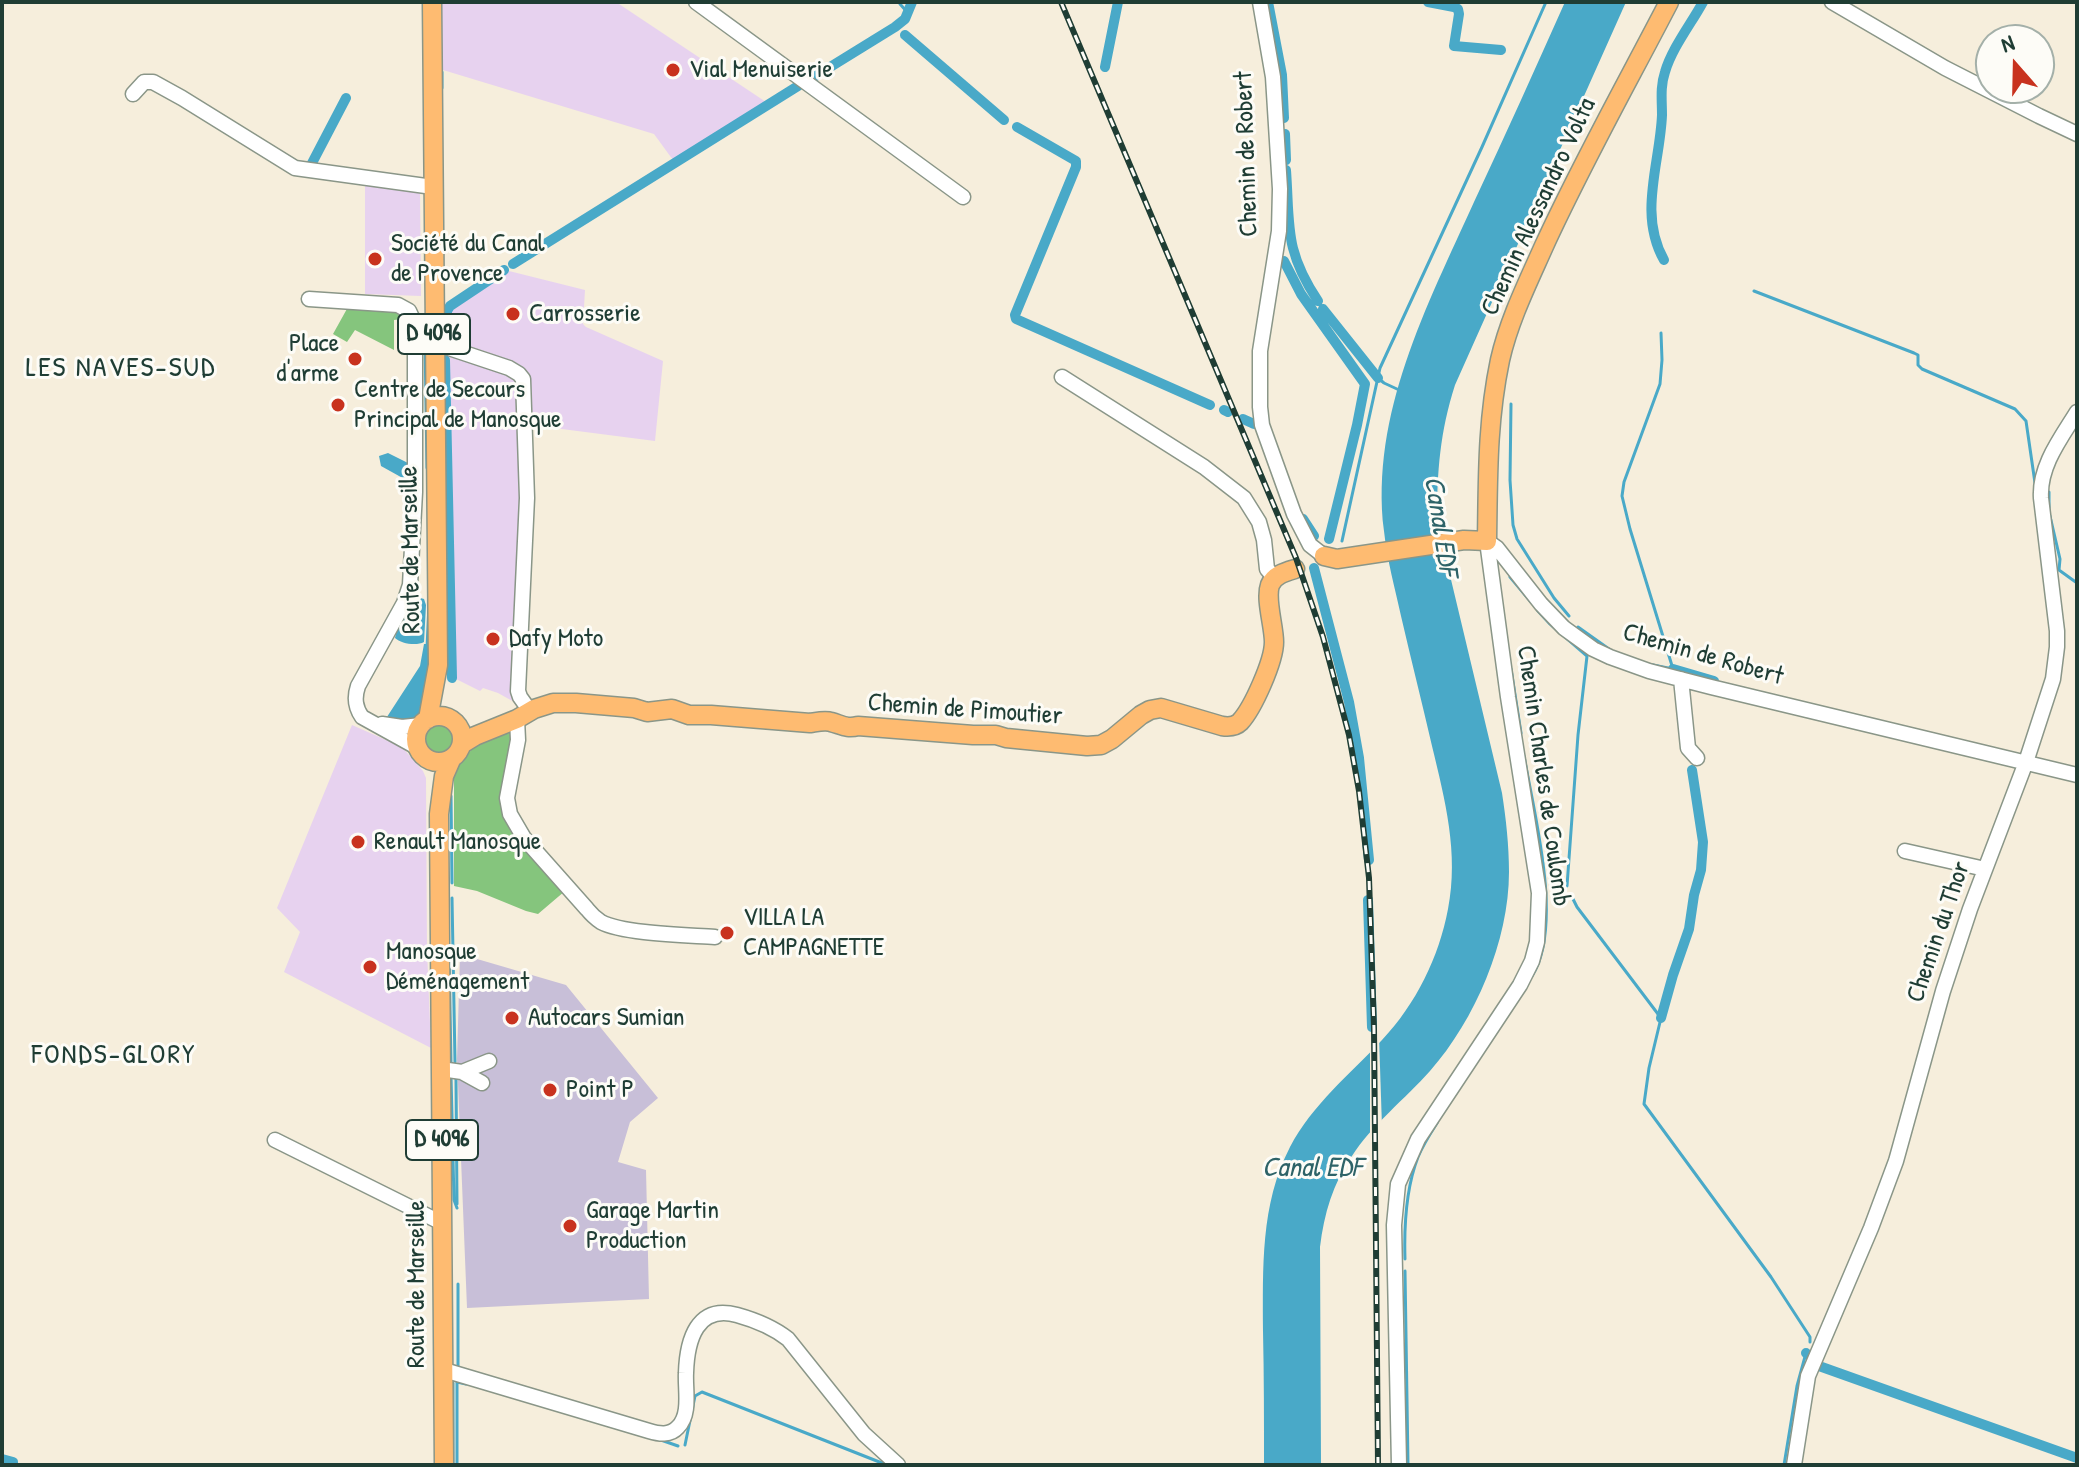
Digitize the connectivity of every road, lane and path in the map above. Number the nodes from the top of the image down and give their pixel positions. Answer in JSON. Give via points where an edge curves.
{"nodes":[{"id":1,"x":432,"y":2,"type":"edge"},
{"id":2,"x":696,"y":2,"type":"edge"},
{"id":3,"x":1260,"y":2,"type":"edge"},
{"id":4,"x":1669,"y":2,"type":"edge"},
{"id":5,"x":1832,"y":2,"type":"edge"},
{"id":6,"x":133,"y":94,"type":"dead end"},
{"id":7,"x":2077,"y":134,"type":"edge"},
{"id":8,"x":433,"y":187,"type":"junction"},
{"id":9,"x":963,"y":197,"type":"dead end"},
{"id":10,"x":309,"y":299,"type":"dead end"},
{"id":11,"x":434,"y":343,"type":"junction"},
{"id":12,"x":1062,"y":377,"type":"dead end"},
{"id":13,"x":2077,"y":412,"type":"edge"},
{"id":14,"x":1487,"y":541,"type":"junction"},
{"id":15,"x":1342,"y":553,"type":"junction"},
{"id":16,"x":1511,"y":565,"type":"junction"},
{"id":17,"x":1275,"y":578,"type":"junction"},
{"id":18,"x":1491,"y":582,"type":"junction"},
{"id":19,"x":438,"y":665,"type":"junction"},
{"id":20,"x":1681,"y":679,"type":"junction"},
{"id":21,"x":517,"y":718,"type":"junction"},
{"id":22,"x":366,"y":719,"type":"junction"},
{"id":23,"x":453,"y":721,"type":"junction"},
{"id":24,"x":424,"y":722,"type":"junction"},
{"id":25,"x":462,"y":744,"type":"junction"},
{"id":26,"x":422,"y":753,"type":"junction"},
{"id":27,"x":1697,"y":758,"type":"dead end"},
{"id":28,"x":451,"y":760,"type":"junction"},
{"id":29,"x":2026,"y":762,"type":"junction"},
{"id":30,"x":2077,"y":775,"type":"edge"},
{"id":31,"x":439,"y":814,"type":"junction"},
{"id":32,"x":1905,"y":851,"type":"dead end"},
{"id":33,"x":1985,"y":869,"type":"junction"},
{"id":34,"x":715,"y":937,"type":"dead end"},
{"id":35,"x":489,"y":1061,"type":"dead end"},
{"id":36,"x":441,"y":1069,"type":"junction"},
{"id":37,"x":462,"y":1072,"type":"junction"},
{"id":38,"x":482,"y":1083,"type":"dead end"},
{"id":39,"x":275,"y":1140,"type":"dead end"},
{"id":40,"x":442,"y":1223,"type":"junction"},
{"id":41,"x":444,"y":1370,"type":"junction"},
{"id":42,"x":444,"y":1465,"type":"edge"},
{"id":43,"x":898,"y":1465,"type":"edge"},
{"id":44,"x":1399,"y":1465,"type":"edge"},
{"id":45,"x":1794,"y":1465,"type":"edge"}],
"edges":[{"from":1,"to":8,"type":"main road","name":"Route de Marseille","number":"D 4096"},
{"from":2,"to":9,"type":"street"},
{"from":3,"to":15,"type":"street","name":"Chemin de Robert","via":[[1273,77],[1280,189],[1279,231],[1260,351],[1262,425],[1310,545]]},
{"from":4,"to":14,"type":"main road","name":"Chemin Alessandro Volta","via":[[1571,187],[1505,343],[1489,428]]},
{"from":5,"to":7,"type":"street","via":[[1945,68]]},
{"from":6,"to":8,"type":"street","via":[[144,82],[153,82],[295,168]]},
{"from":8,"to":11,"type":"main road","name":"Route de Marseille","number":"D 4096"},
{"from":10,"to":22,"type":"street","via":[[398,305],[409,311],[416,328],[411,577],[407,598],[356,690],[356,705]]},
{"from":11,"to":19,"type":"main road","name":"Route de Marseille","number":"D 4096"},
{"from":11,"to":21,"type":"street","via":[[509,368],[523,379],[527,498]]},
{"from":12,"to":17,"type":"street","via":[[1244,498],[1259,522],[1266,566]]},
{"from":13,"to":29,"type":"street","name":"Chemin du Thor","via":[[2041,484],[2057,647],[2053,679]]},
{"from":14,"to":15,"type":"main road"},
{"from":14,"to":16,"type":"street","name":"Chemin de Robert"},
{"from":14,"to":18,"type":"street","name":"Chemin Charles de Coulomb"},
{"from":15,"to":17,"type":"main road"},
{"from":16,"to":18,"type":"street","via":[[1500,567]]},
{"from":16,"to":20,"type":"street","name":"Chemin de Robert","via":[[1578,639],[1610,657]]},
{"from":17,"to":21,"type":"main road","name":"Chemin de Pimoutier","via":[[1268,592],[1273,656],[1246,713],[1230,727],[1155,708],[1106,743],[1087,746],[576,703],[546,704]]},
{"from":18,"to":44,"type":"street","name":"Chemin Charles de Coulomb","via":[[1538,880],[1538,932],[1520,985],[1418,1139],[1398,1184],[1394,1225]]},
{"from":19,"to":23,"type":"main road","name":"Route de Marseille","number":"D 4096"},
{"from":19,"to":24,"type":"main road","name":"Route de Marseille","number":"D 4096"},
{"from":20,"to":27,"type":"street","via":[[1688,748]]},
{"from":20,"to":29,"type":"street","name":"Chemin de Robert"},
{"from":21,"to":23,"type":"main road","name":"Chemin de Pimoutier"},
{"from":21,"to":25,"type":"main road","name":"Chemin de Pimoutier"},
{"from":21,"to":34,"type":"street","via":[[507,798],[510,814],[524,838],[598,920],[634,930]]},
{"from":22,"to":24,"type":"street","via":[[394,726]]},
{"from":22,"to":26,"type":"street"},
{"from":23,"to":24,"type":"main road","via":[[440,716]]},
{"from":23,"to":25,"type":"main road"},
{"from":24,"to":26,"type":"main road","via":[[416,738]]},
{"from":25,"to":28,"type":"main road"},
{"from":26,"to":28,"type":"main road","via":[[436,763]]},
{"from":26,"to":31,"type":"main road","name":"Route de Marseille","number":"D 4096"},
{"from":28,"to":31,"type":"main road","name":"Route de Marseille","number":"D 4096"},
{"from":29,"to":30,"type":"street","name":"Chemin de Robert"},
{"from":29,"to":33,"type":"street","name":"Chemin du Thor"},
{"from":31,"to":36,"type":"main road","name":"Route de Marseille","number":"D 4096"},
{"from":32,"to":33,"type":"street"},
{"from":33,"to":45,"type":"street","name":"Chemin du Thor","via":[[1943,991],[1896,1161],[1808,1376]]},
{"from":35,"to":37,"type":"street"},
{"from":36,"to":37,"type":"street"},
{"from":36,"to":40,"type":"main road","name":"Route de Marseille","number":"D 4096"},
{"from":37,"to":38,"type":"street"},
{"from":39,"to":40,"type":"street"},
{"from":40,"to":41,"type":"main road","name":"Route de Marseille","number":"D 4096"},
{"from":41,"to":42,"type":"main road","name":"Route de Marseille","number":"D 4096"},
{"from":41,"to":43,"type":"street","via":[[667,1433],[684,1416],[686,1367],[696,1329],[712,1313],[726,1312],[788,1339],[864,1434]]}]}
